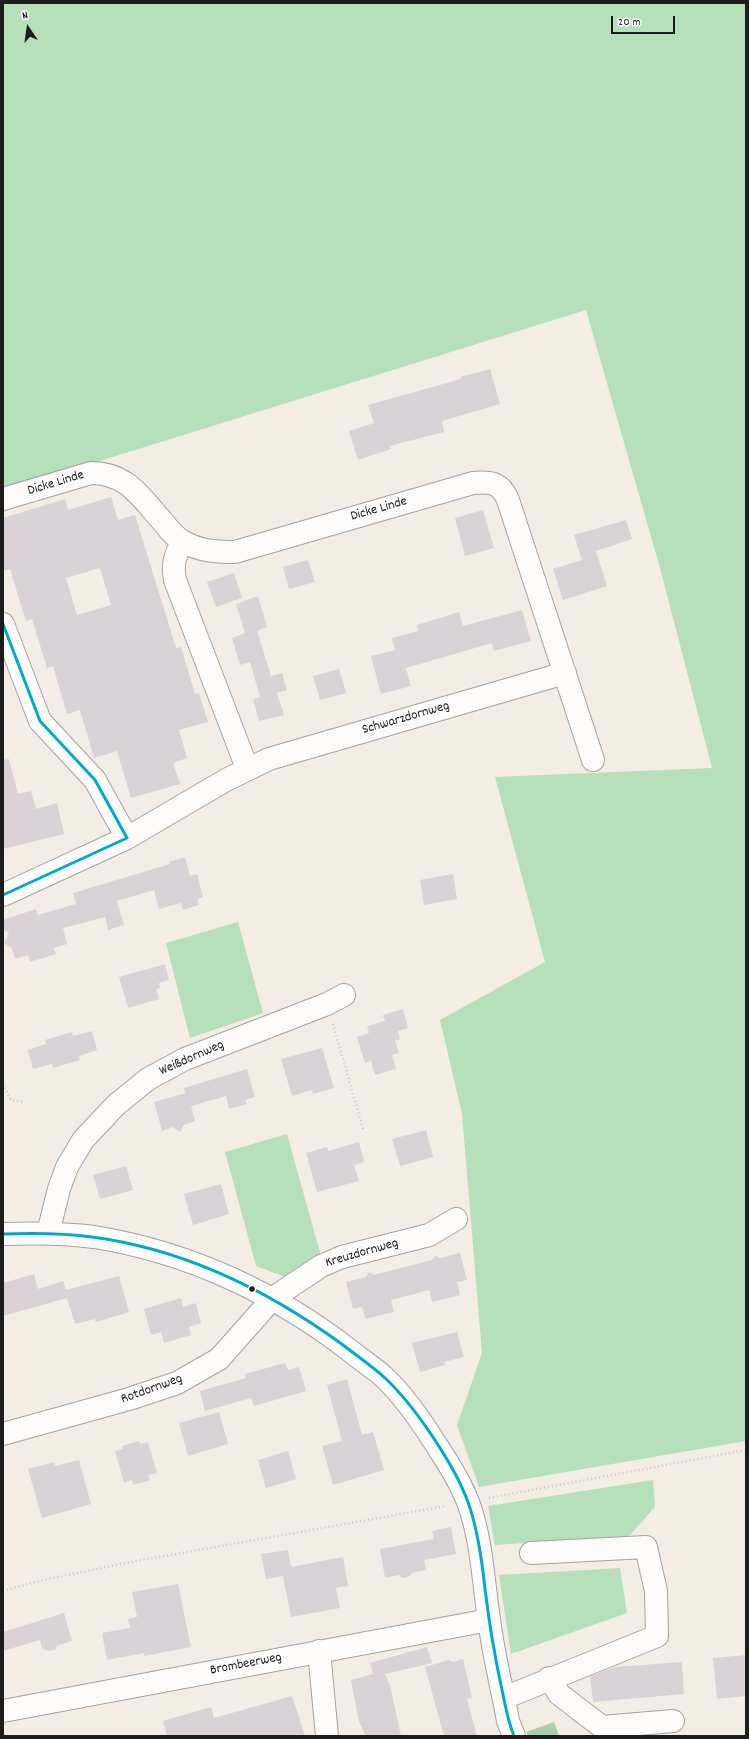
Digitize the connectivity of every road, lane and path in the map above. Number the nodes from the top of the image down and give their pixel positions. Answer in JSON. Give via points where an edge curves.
{"nodes":[{"id":1,"x":3,"y":499,"type":"edge"},
{"id":2,"x":182,"y":542,"type":"junction"},
{"id":3,"x":3,"y":624,"type":"edge"},
{"id":4,"x":565,"y":673,"type":"junction"},
{"id":5,"x":593,"y":760,"type":"dead end"},
{"id":6,"x":247,"y":768,"type":"junction"},
{"id":7,"x":127,"y":838,"type":"junction"},
{"id":8,"x":3,"y":895,"type":"edge"},
{"id":9,"x":336,"y":1000,"type":"joint"},
{"id":10,"x":3,"y":1084,"type":"edge"},
{"id":11,"x":24,"y":1102,"type":"dead end"},
{"id":12,"x":363,"y":1129,"type":"dead end"},
{"id":13,"x":456,"y":1219,"type":"dead end"},
{"id":14,"x":48,"y":1233,"type":"junction"},
{"id":15,"x":3,"y":1234,"type":"edge"},
{"id":16,"x":273,"y":1298,"type":"junction"},
{"id":17,"x":3,"y":1434,"type":"edge"},
{"id":18,"x":746,"y":1450,"type":"edge"},
{"id":19,"x":468,"y":1502,"type":"junction"},
{"id":20,"x":532,"y":1553,"type":"dead end"},
{"id":21,"x":3,"y":1590,"type":"edge"},
{"id":22,"x":489,"y":1620,"type":"junction"},
{"id":23,"x":319,"y":1651,"type":"junction"},
{"id":24,"x":549,"y":1678,"type":"junction"},
{"id":25,"x":504,"y":1698,"type":"junction"},
{"id":26,"x":3,"y":1711,"type":"edge"},
{"id":27,"x":673,"y":1721,"type":"dead end"},
{"id":28,"x":327,"y":1736,"type":"edge"},
{"id":29,"x":514,"y":1736,"type":"edge"}],
"edges":[{"from":1,"to":2,"type":"street","name":"Dicke Linde","via":[[91,473],[105,473],[120,478],[135,491]]},
{"from":2,"to":4,"type":"street","name":"Dicke Linde","via":[[208,551],[235,552],[474,483],[499,485],[508,500]]},
{"from":2,"to":6,"type":"street","via":[[172,567],[175,580]]},
{"from":3,"to":7,"type":"street","via":[[40,721],[95,780]]},
{"from":4,"to":5,"type":"street","name":"Dicke Linde"},
{"from":4,"to":6,"type":"street","name":"Schwarzdornweg","via":[[269,759]]},
{"from":6,"to":7,"type":"street","name":"Schwarzdornweg"},
{"from":7,"to":8,"type":"street","name":"Schwarzdornweg"},
{"from":9,"to":12,"type":"path"},
{"from":9,"to":14,"type":"street","name":"Weißdornweg","via":[[185,1059],[148,1080],[116,1105],[84,1140],[67,1167]]},
{"from":10,"to":11,"type":"path","via":[[11,1100]]},
{"from":13,"to":16,"type":"street","name":"Kreuzdornweg","via":[[429,1235],[342,1257],[321,1266]]},
{"from":14,"to":15,"type":"street"},
{"from":14,"to":16,"type":"street","via":[[95,1237],[201,1265]]},
{"from":16,"to":17,"type":"street","name":"Rotdornweg","via":[[219,1359],[199,1372],[177,1383],[129,1399]]},
{"from":16,"to":19,"type":"street","via":[[324,1330],[384,1377],[421,1421],[453,1470]]},
{"from":18,"to":19,"type":"path"},
{"from":19,"to":21,"type":"path","via":[[131,1562]]},
{"from":19,"to":22,"type":"street","via":[[481,1548]]},
{"from":20,"to":24,"type":"street","via":[[646,1547],[656,1591],[658,1636]]},
{"from":22,"to":23,"type":"street","name":"Brombeerweg"},
{"from":22,"to":25,"type":"street"},
{"from":23,"to":26,"type":"street","name":"Brombeerweg"},
{"from":23,"to":28,"type":"street"},
{"from":24,"to":25,"type":"street"},
{"from":24,"to":27,"type":"street","via":[[559,1694],[602,1727]]},
{"from":25,"to":29,"type":"street"}]}
